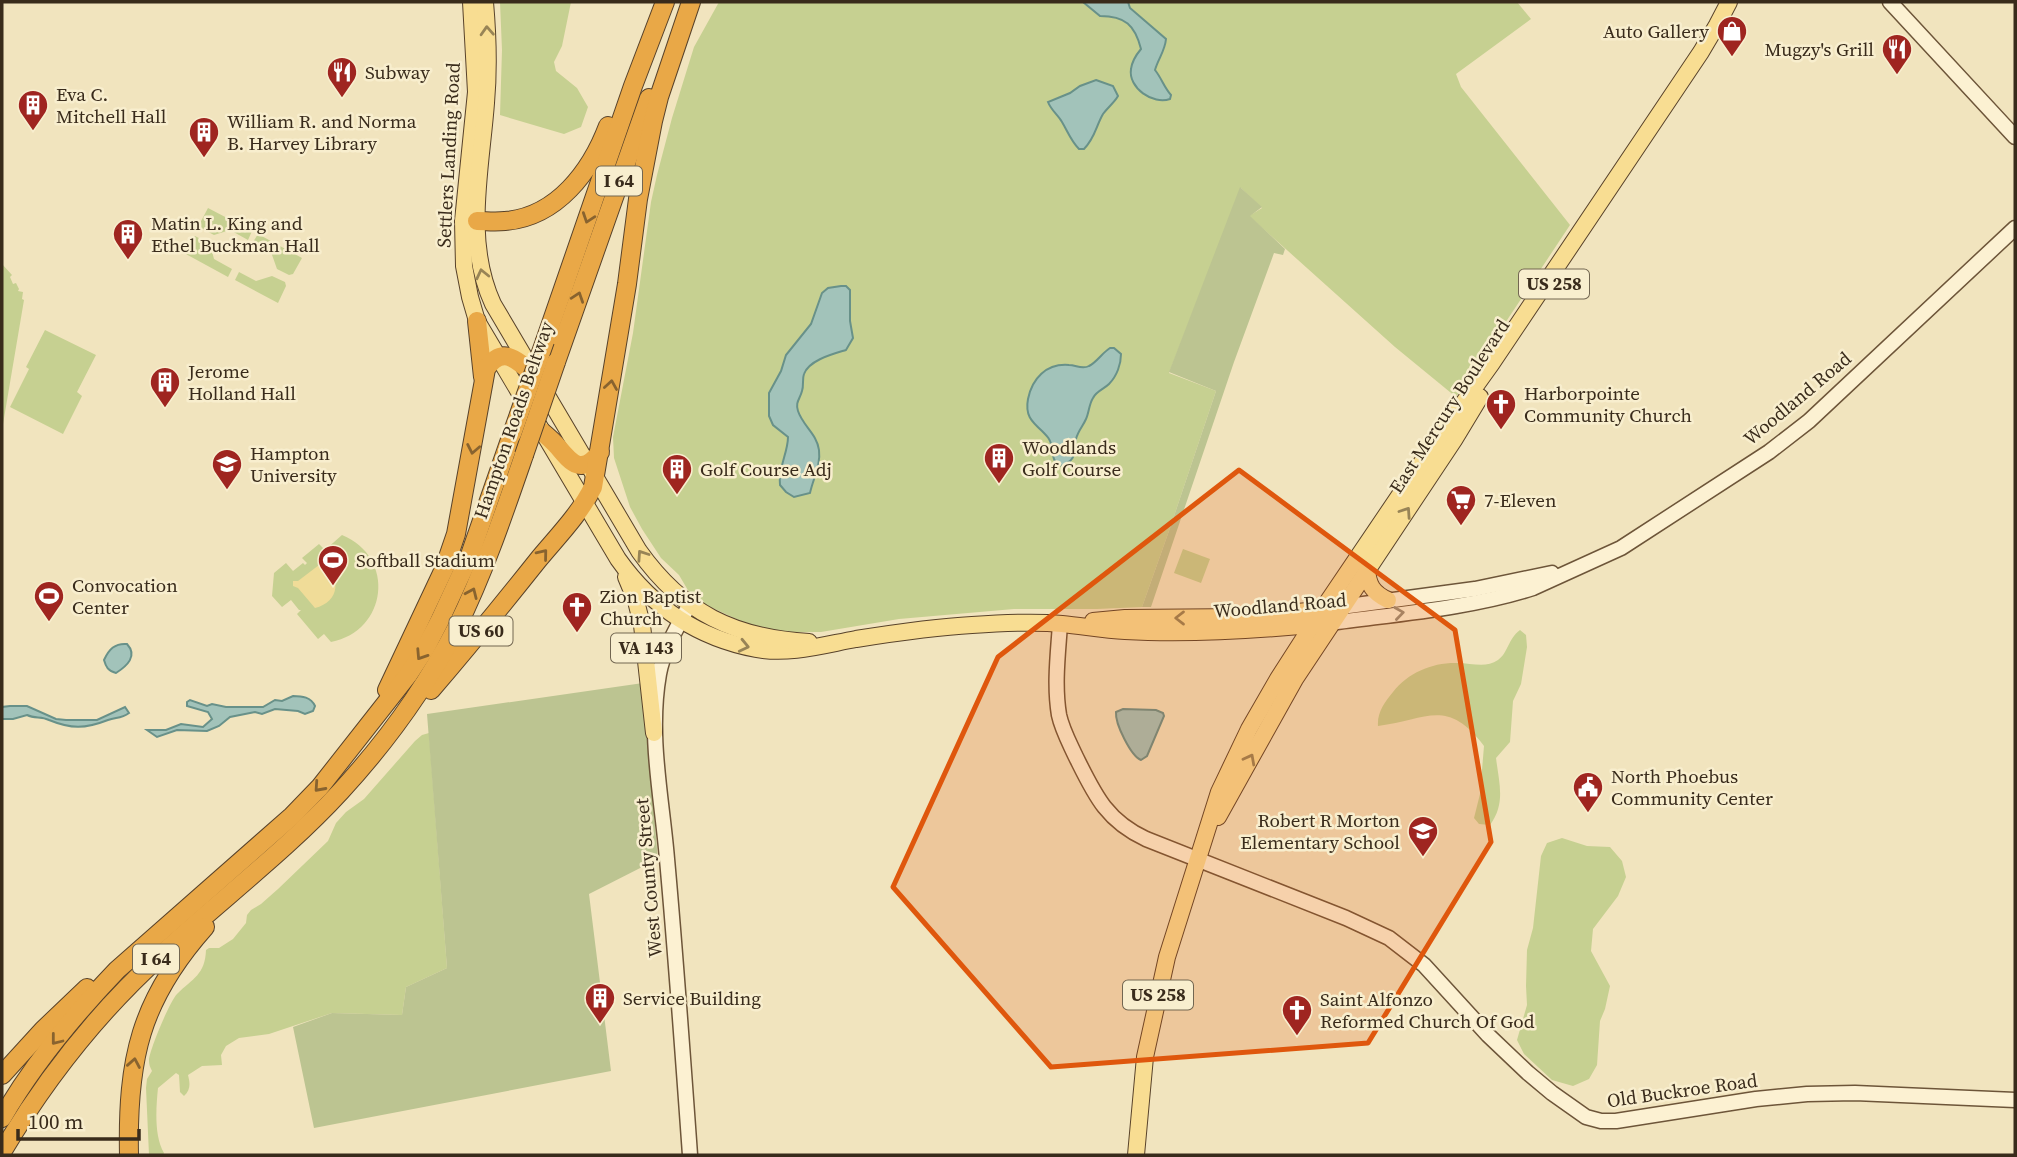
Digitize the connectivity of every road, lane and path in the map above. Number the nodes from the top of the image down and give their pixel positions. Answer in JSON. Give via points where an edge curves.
{"nodes":[{"id":1,"x":471,"y":2,"type":"edge"},
{"id":2,"x":485,"y":2,"type":"edge"},
{"id":3,"x":654,"y":2,"type":"edge"},
{"id":4,"x":665,"y":2,"type":"edge"},
{"id":5,"x":685,"y":2,"type":"edge"},
{"id":6,"x":691,"y":2,"type":"edge"},
{"id":7,"x":1729,"y":2,"type":"edge"},
{"id":8,"x":1743,"y":2,"type":"edge"},
{"id":9,"x":1890,"y":2,"type":"edge"},
{"id":10,"x":2015,"y":137,"type":"edge"},
{"id":11,"x":470,"y":221,"type":"junction"},
{"id":12,"x":2015,"y":228,"type":"edge"},
{"id":13,"x":477,"y":321,"type":"junction"},
{"id":14,"x":498,"y":358,"type":"junction"},
{"id":15,"x":535,"y":376,"type":"junction"},
{"id":16,"x":483,"y":381,"type":"junction"},
{"id":17,"x":541,"y":430,"type":"junction"},
{"id":18,"x":594,"y":465,"type":"junction"},
{"id":19,"x":584,"y":503,"type":"junction"},
{"id":20,"x":622,"y":565,"type":"junction"},
{"id":21,"x":1367,"y":569,"type":"junction"},
{"id":22,"x":1475,"y":596,"type":"junction"},
{"id":23,"x":1388,"y":600,"type":"junction"},
{"id":24,"x":689,"y":603,"type":"junction"},
{"id":25,"x":1342,"y":607,"type":"junction"},
{"id":26,"x":1326,"y":616,"type":"junction"},
{"id":27,"x":681,"y":621,"type":"junction"},
{"id":28,"x":1060,"y":624,"type":"junction"},
{"id":29,"x":1312,"y":625,"type":"junction"},
{"id":30,"x":1268,"y":629,"type":"junction"},
{"id":31,"x":836,"y":643,"type":"junction"},
{"id":32,"x":1286,"y":665,"type":"junction"},
{"id":33,"x":381,"y":710,"type":"junction"},
{"id":34,"x":654,"y":733,"type":"junction"},
{"id":35,"x":372,"y":755,"type":"junction"},
{"id":36,"x":1205,"y":841,"type":"junction"},
{"id":37,"x":283,"y":847,"type":"junction"},
{"id":38,"x":1198,"y":860,"type":"junction"},
{"id":39,"x":209,"y":889,"type":"junction"},
{"id":40,"x":2,"y":1075,"type":"edge"},
{"id":41,"x":2015,"y":1100,"type":"edge"},
{"id":42,"x":2,"y":1118,"type":"edge"},
{"id":43,"x":2,"y":1152,"type":"edge"},
{"id":44,"x":129,"y":1155,"type":"edge"},
{"id":45,"x":691,"y":1155,"type":"edge"},
{"id":46,"x":1136,"y":1155,"type":"edge"}],
"edges":[{"from":1,"to":11,"type":"main road","name":"Settlers Landing Road","number":"US 60","via":[[476,92]]},
{"from":11,"to":2,"type":"main road","name":"Settlers Landing Road","number":"US 60","one_way":true,"via":[[488,71]]},
{"from":3,"to":11,"type":"highway","via":[[600,148],[585,171],[569,190],[540,211],[506,221]]},
{"from":4,"to":33,"type":"highway","name":"Hampton Roads Beltway","number":"I 64","one_way":true,"bridge":true,"via":[[470,555],[425,649]]},
{"from":35,"to":5,"type":"highway","name":"Hampton Roads Beltway","number":"I 64","one_way":true,"bridge":true,"via":[[424,683],[458,625],[488,554]]},
{"from":18,"to":6,"type":"highway","one_way":true,"via":[[653,121]]},
{"from":7,"to":26,"type":"main road","name":"East Mercury Boulevard","number":"US 258"},
{"from":21,"to":8,"type":"main road","name":"East Mercury Boulevard","number":"US 258","one_way":true},
{"from":9,"to":10,"type":"main road"},
{"from":11,"to":13,"type":"main road","name":"Settlers Landing Road","number":"US 60","via":[[464,266]]},
{"from":15,"to":11,"type":"main road","name":"Settlers Landing Road","number":"US 60","one_way":true,"via":[[484,285]]},
{"from":12,"to":22,"type":"main road","name":"Woodland Road","via":[[1809,421],[1769,452],[1620,548],[1533,589],[1502,597]]},
{"from":13,"to":14,"type":"main road","name":"Settlers Landing Road","number":"VA 143"},
{"from":13,"to":16,"type":"highway","number":"US 60"},
{"from":14,"to":15,"type":"highway","via":[[512,357]]},
{"from":14,"to":16,"type":"highway","via":[[486,369]]},
{"from":14,"to":17,"type":"main road","name":"Settlers Landing Road","number":"VA 143"},
{"from":15,"to":18,"type":"main road","name":"Settlers Landing Road","number":"US 60"},
{"from":16,"to":33,"type":"highway","number":"US 60","one_way":true,"via":[[452,546]]},
{"from":17,"to":18,"type":"highway","via":[[571,463]]},
{"from":17,"to":19,"type":"main road","name":"Settlers Landing Road","number":"VA 143"},
{"from":18,"to":19,"type":"highway","number":"US 60"},
{"from":24,"to":18,"type":"main road","name":"Settlers Landing Road","one_way":true,"via":[[648,564]]},
{"from":19,"to":20,"type":"main road","name":"Settlers Landing Road","number":"VA 143"},
{"from":35,"to":19,"type":"highway","number":"US 60","one_way":true,"via":[[465,650]]},
{"from":20,"to":27,"type":"main road","name":"Settlers Landing Road"},
{"from":20,"to":34,"type":"main road","number":"VA 143","via":[[642,625]]},
{"from":21,"to":23,"type":"main road","via":[[1373,591]]},
{"from":21,"to":25,"type":"main road","name":"East Mercury Boulevard","number":"US 258"},
{"from":22,"to":23,"type":"main road","name":"Woodland Road"},
{"from":26,"to":22,"type":"main road","name":"Woodland Road","one_way":true},
{"from":23,"to":25,"type":"main road","name":"Woodland Road"},
{"from":24,"to":27,"type":"main road","name":"West County Street","number":"VA 143"},
{"from":24,"to":31,"type":"main road","name":"Woodland Road","via":[[720,622],[760,636]]},
{"from":25,"to":26,"type":"main road","name":"East Mercury Boulevard","number":"US 258"},
{"from":26,"to":28,"type":"main road","name":"Woodland Road","one_way":true,"via":[[1125,618]]},
{"from":26,"to":29,"type":"main road","name":"Woodland Road"},
{"from":36,"to":26,"type":"main road","name":"East Mercury Boulevard","number":"US 258","one_way":true},
{"from":27,"to":31,"type":"main road","name":"Woodland Road","one_way":true,"via":[[724,641],[772,651]]},
{"from":27,"to":34,"type":"main road","name":"West County Street","number":"VA 143","via":[[659,676]]},
{"from":28,"to":30,"type":"main road","name":"Woodland Road","via":[[1160,632]]},
{"from":28,"to":31,"type":"main road","name":"Woodland Road","via":[[971,625]]},
{"from":28,"to":38,"type":"main road","name":"Old Buckroe Road","via":[[1056,689],[1060,720],[1096,796],[1110,815],[1132,832]]},
{"from":29,"to":30,"type":"main road","name":"Woodland Road"},
{"from":29,"to":32,"type":"main road","name":"East Mercury Boulevard","number":"US 258"},
{"from":30,"to":32,"type":"main road","via":[[1285,643]]},
{"from":32,"to":36,"type":"main road","name":"East Mercury Boulevard","number":"US 258","via":[[1230,768]]},
{"from":33,"to":39,"type":"highway","name":"Hampton Roads Beltway","number":"I 64","one_way":true,"via":[[320,787]]},
{"from":34,"to":45,"type":"main road","name":"West County Street","number":"VA 143"},
{"from":35,"to":37,"type":"highway","name":"Hampton Roads Beltway","number":"I 64"},
{"from":36,"to":38,"type":"main road","name":"East Mercury Boulevard","number":"US 258"},
{"from":37,"to":43,"type":"highway","name":"Hampton Roads Beltway","number":"I 64","via":[[160,955],[88,1028],[49,1078]]},
{"from":44,"to":37,"type":"highway","one_way":true,"via":[[132,1066],[158,992],[198,935]]},
{"from":38,"to":41,"type":"main road","name":"Old Buckroe Road","via":[[1389,937],[1424,965],[1528,1073],[1565,1104],[1593,1119],[1616,1121],[1807,1094]]},
{"from":38,"to":46,"type":"main road","name":"East Mercury Boulevard","number":"US 258","via":[[1167,957],[1145,1057]]},
{"from":39,"to":40,"type":"highway","via":[[116,961]]},
{"from":39,"to":42,"type":"highway","name":"Hampton Roads Beltway","number":"I 64","one_way":true,"via":[[93,995],[42,1057]]}]}
